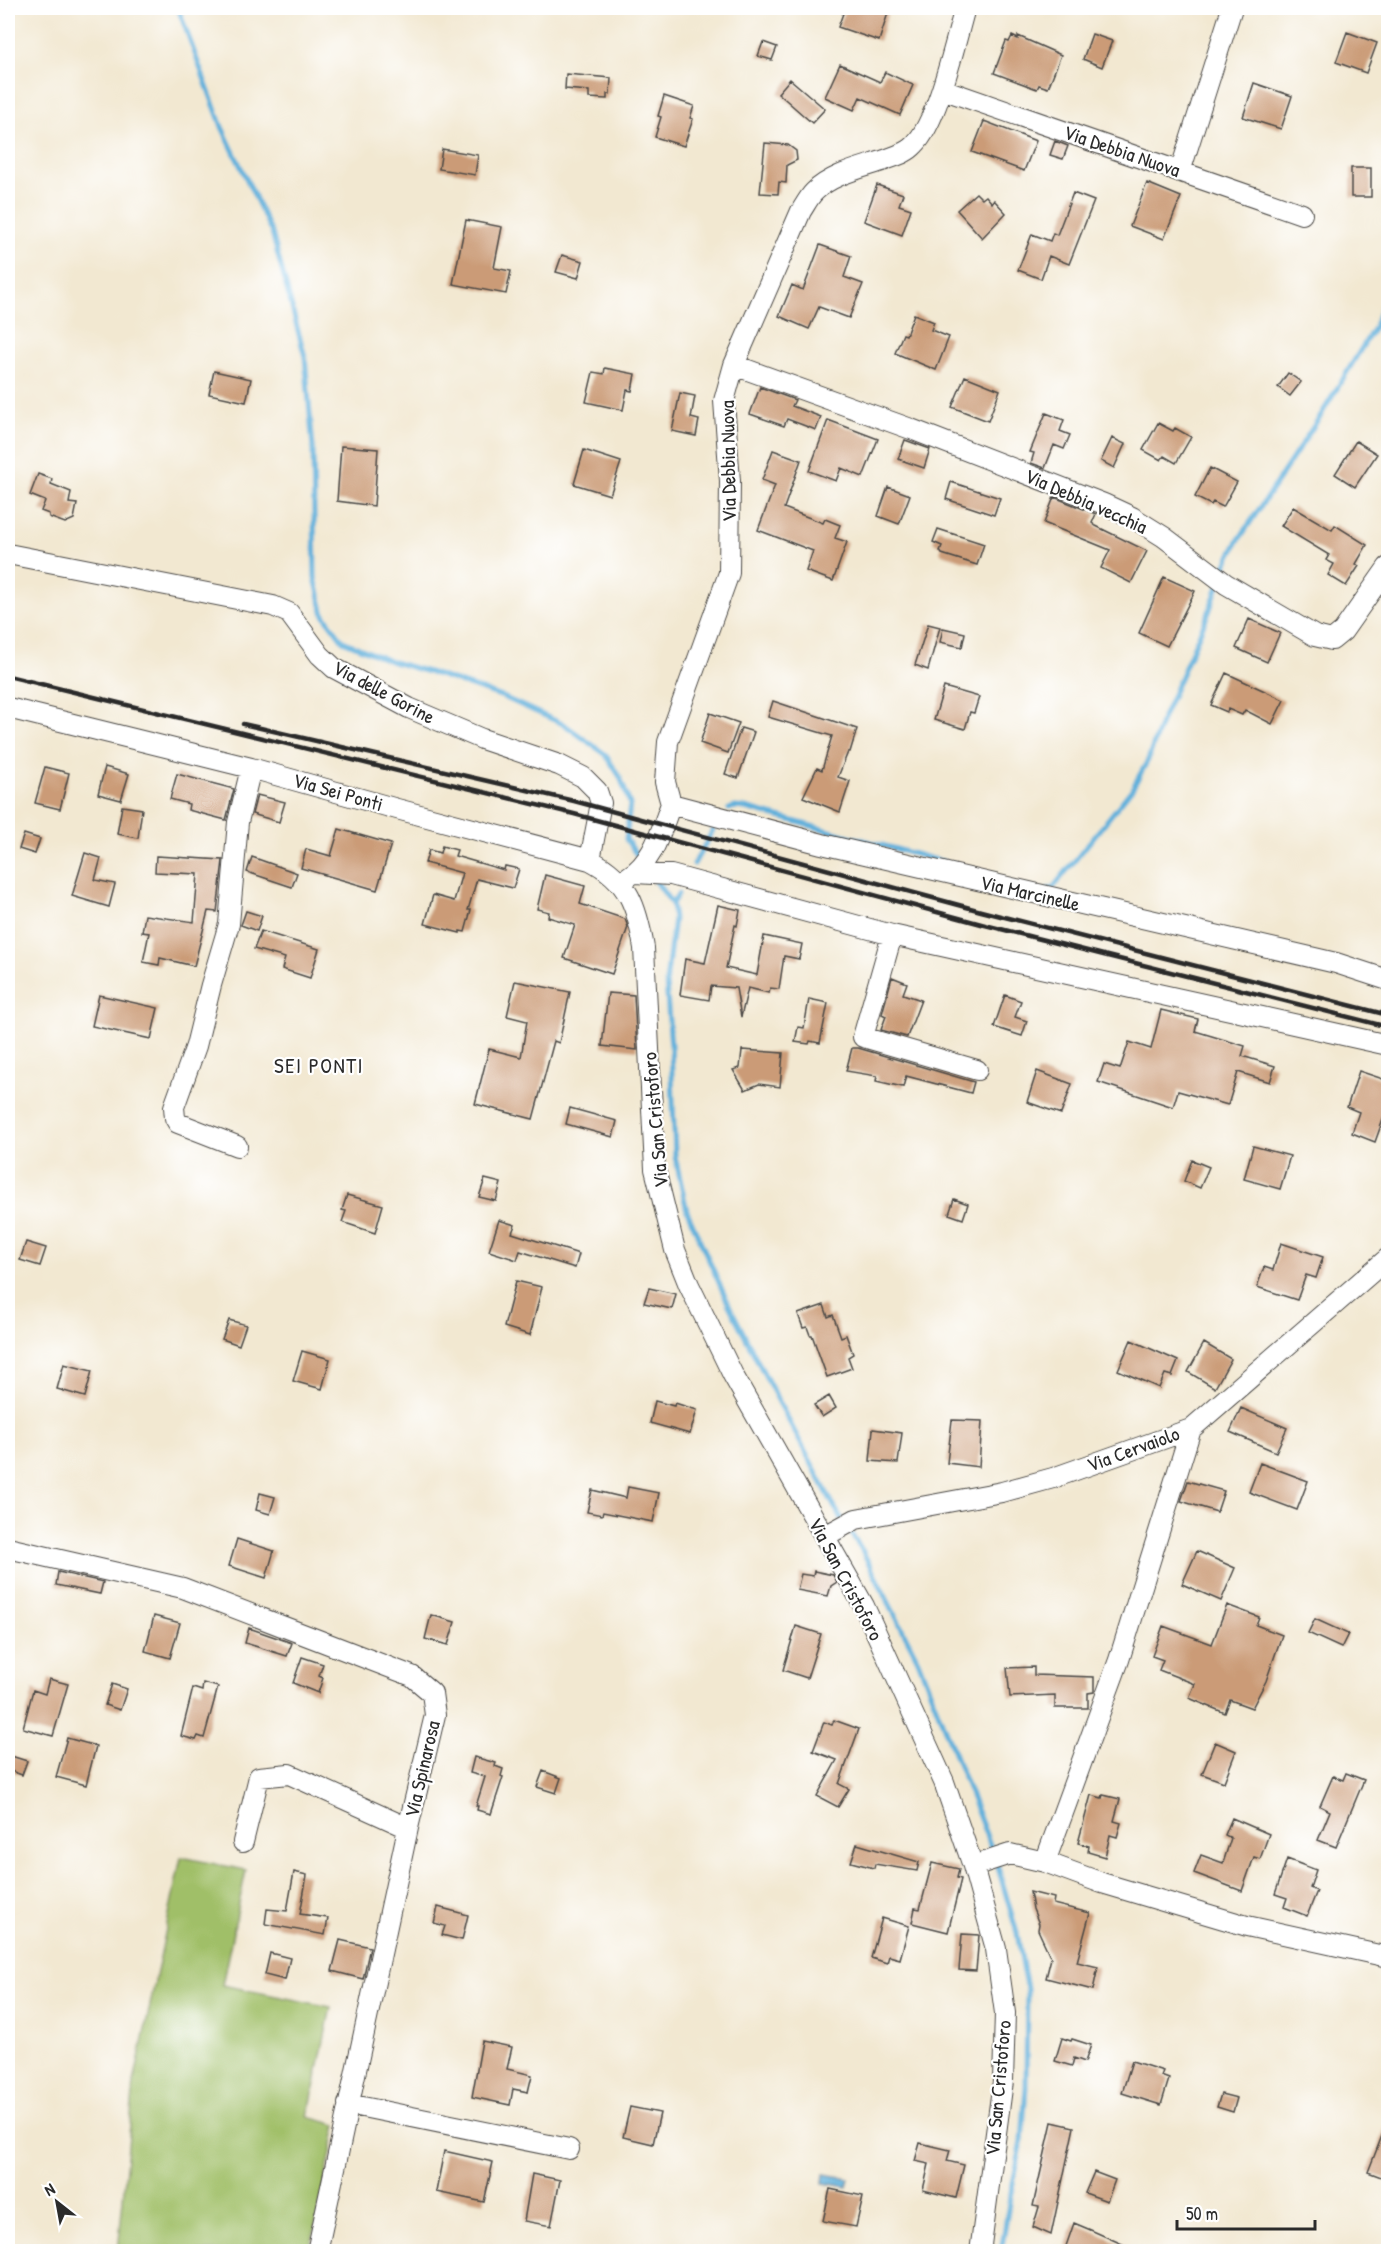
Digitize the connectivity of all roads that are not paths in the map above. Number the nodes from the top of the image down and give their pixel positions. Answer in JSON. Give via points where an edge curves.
{"nodes":[{"id":1,"x":965,"y":8,"type":"edge"},
{"id":2,"x":1232,"y":8,"type":"edge"},
{"id":3,"x":942,"y":88,"type":"junction"},
{"id":4,"x":1180,"y":172,"type":"junction"},
{"id":5,"x":1302,"y":214,"type":"dead end"},
{"id":6,"x":734,"y":365,"type":"junction"},
{"id":7,"x":8,"y":554,"type":"edge"},
{"id":8,"x":1389,"y":567,"type":"edge"},
{"id":9,"x":8,"y":708,"type":"edge"},
{"id":10,"x":250,"y":768,"type":"junction"},
{"id":11,"x":671,"y":804,"type":"junction"},
{"id":12,"x":590,"y":860,"type":"junction"},
{"id":13,"x":628,"y":878,"type":"junction"},
{"id":14,"x":639,"y":920,"type":"joint"},
{"id":15,"x":892,"y":935,"type":"junction"},
{"id":16,"x":1389,"y":981,"type":"edge"},
{"id":17,"x":1389,"y":1044,"type":"edge"},
{"id":18,"x":977,"y":1070,"type":"dead end"},
{"id":19,"x":237,"y":1146,"type":"dead end"},
{"id":20,"x":1389,"y":1258,"type":"edge"},
{"id":21,"x":1191,"y":1429,"type":"junction"},
{"id":22,"x":829,"y":1534,"type":"junction"},
{"id":23,"x":8,"y":1548,"type":"edge"},
{"id":24,"x":408,"y":1828,"type":"junction"},
{"id":25,"x":243,"y":1842,"type":"dead end"},
{"id":26,"x":1046,"y":1862,"type":"junction"},
{"id":27,"x":977,"y":1865,"type":"junction"},
{"id":28,"x":1389,"y":1957,"type":"edge"},
{"id":29,"x":348,"y":2104,"type":"junction"},
{"id":30,"x":569,"y":2149,"type":"dead end"},
{"id":31,"x":316,"y":2252,"type":"edge"},
{"id":32,"x":980,"y":2252,"type":"edge"}],
"edges":[{"from":1,"to":3,"type":"street","name":"Via Debbia Nuova"},
{"from":2,"to":4,"type":"street"},
{"from":3,"to":4,"type":"street","name":"Via Debbia Nuova"},
{"from":3,"to":6,"type":"street","name":"Via Debbia Nuova","via":[[923,135],[913,147],[836,178],[814,193],[801,211]]},
{"from":4,"to":5,"type":"street","name":"Via Debbia Nuova"},
{"from":6,"to":8,"type":"street","name":"Via Debbia vecchia","via":[[911,429],[1132,517],[1221,580],[1315,636],[1332,640],[1343,631]]},
{"from":6,"to":11,"type":"street","name":"Via Debbia Nuova","via":[[724,401],[730,481],[729,573],[668,742],[665,782]]},
{"from":7,"to":12,"type":"street","name":"Via delle Gorine","via":[[273,606],[289,613],[334,668],[409,708],[482,740],[583,777],[597,790],[601,803]]},
{"from":9,"to":10,"type":"street","name":"Via Sei Ponti"},
{"from":10,"to":12,"type":"street","name":"Via Sei Ponti"},
{"from":10,"to":19,"type":"street","via":[[238,822],[229,924],[196,1046],[174,1107],[178,1124]]},
{"from":11,"to":13,"type":"street","via":[[654,850]]},
{"from":11,"to":16,"type":"street","name":"Via Marcinelle","via":[[822,844],[1336,963]]},
{"from":12,"to":13,"type":"street","name":"Via Sei Ponti"},
{"from":13,"to":14,"type":"street","name":"Via Sei Ponti"},
{"from":13,"to":15,"type":"street","via":[[670,875]]},
{"from":14,"to":22,"type":"street","name":"Via San Cristoforo","via":[[646,970],[655,1169],[675,1250],[733,1376]]},
{"from":15,"to":17,"type":"street"},
{"from":15,"to":18,"type":"street","via":[[863,1037]]},
{"from":20,"to":21,"type":"street","name":"Via Cervaiolo"},
{"from":21,"to":22,"type":"street","name":"Via Cervaiolo","via":[[1053,1478],[1002,1492],[856,1519]]},
{"from":21,"to":26,"type":"street","via":[[1119,1660]]},
{"from":22,"to":27,"type":"street","name":"Via San Cristoforo","via":[[944,1782]]},
{"from":23,"to":24,"type":"street","name":"Via Spinarosa","via":[[183,1588],[412,1676],[432,1693],[435,1715]]},
{"from":24,"to":25,"type":"street","via":[[289,1774],[259,1777]]},
{"from":24,"to":29,"type":"street","name":"Via Spinarosa"},
{"from":26,"to":27,"type":"street","via":[[1010,1854]]},
{"from":26,"to":28,"type":"street","via":[[1102,1883],[1247,1926]]},
{"from":27,"to":32,"type":"street","name":"Via San Cristoforo","via":[[996,1949],[1005,2013],[1003,2081]]},
{"from":29,"to":30,"type":"street"},
{"from":29,"to":31,"type":"street","name":"Via Spinarosa"}]}
